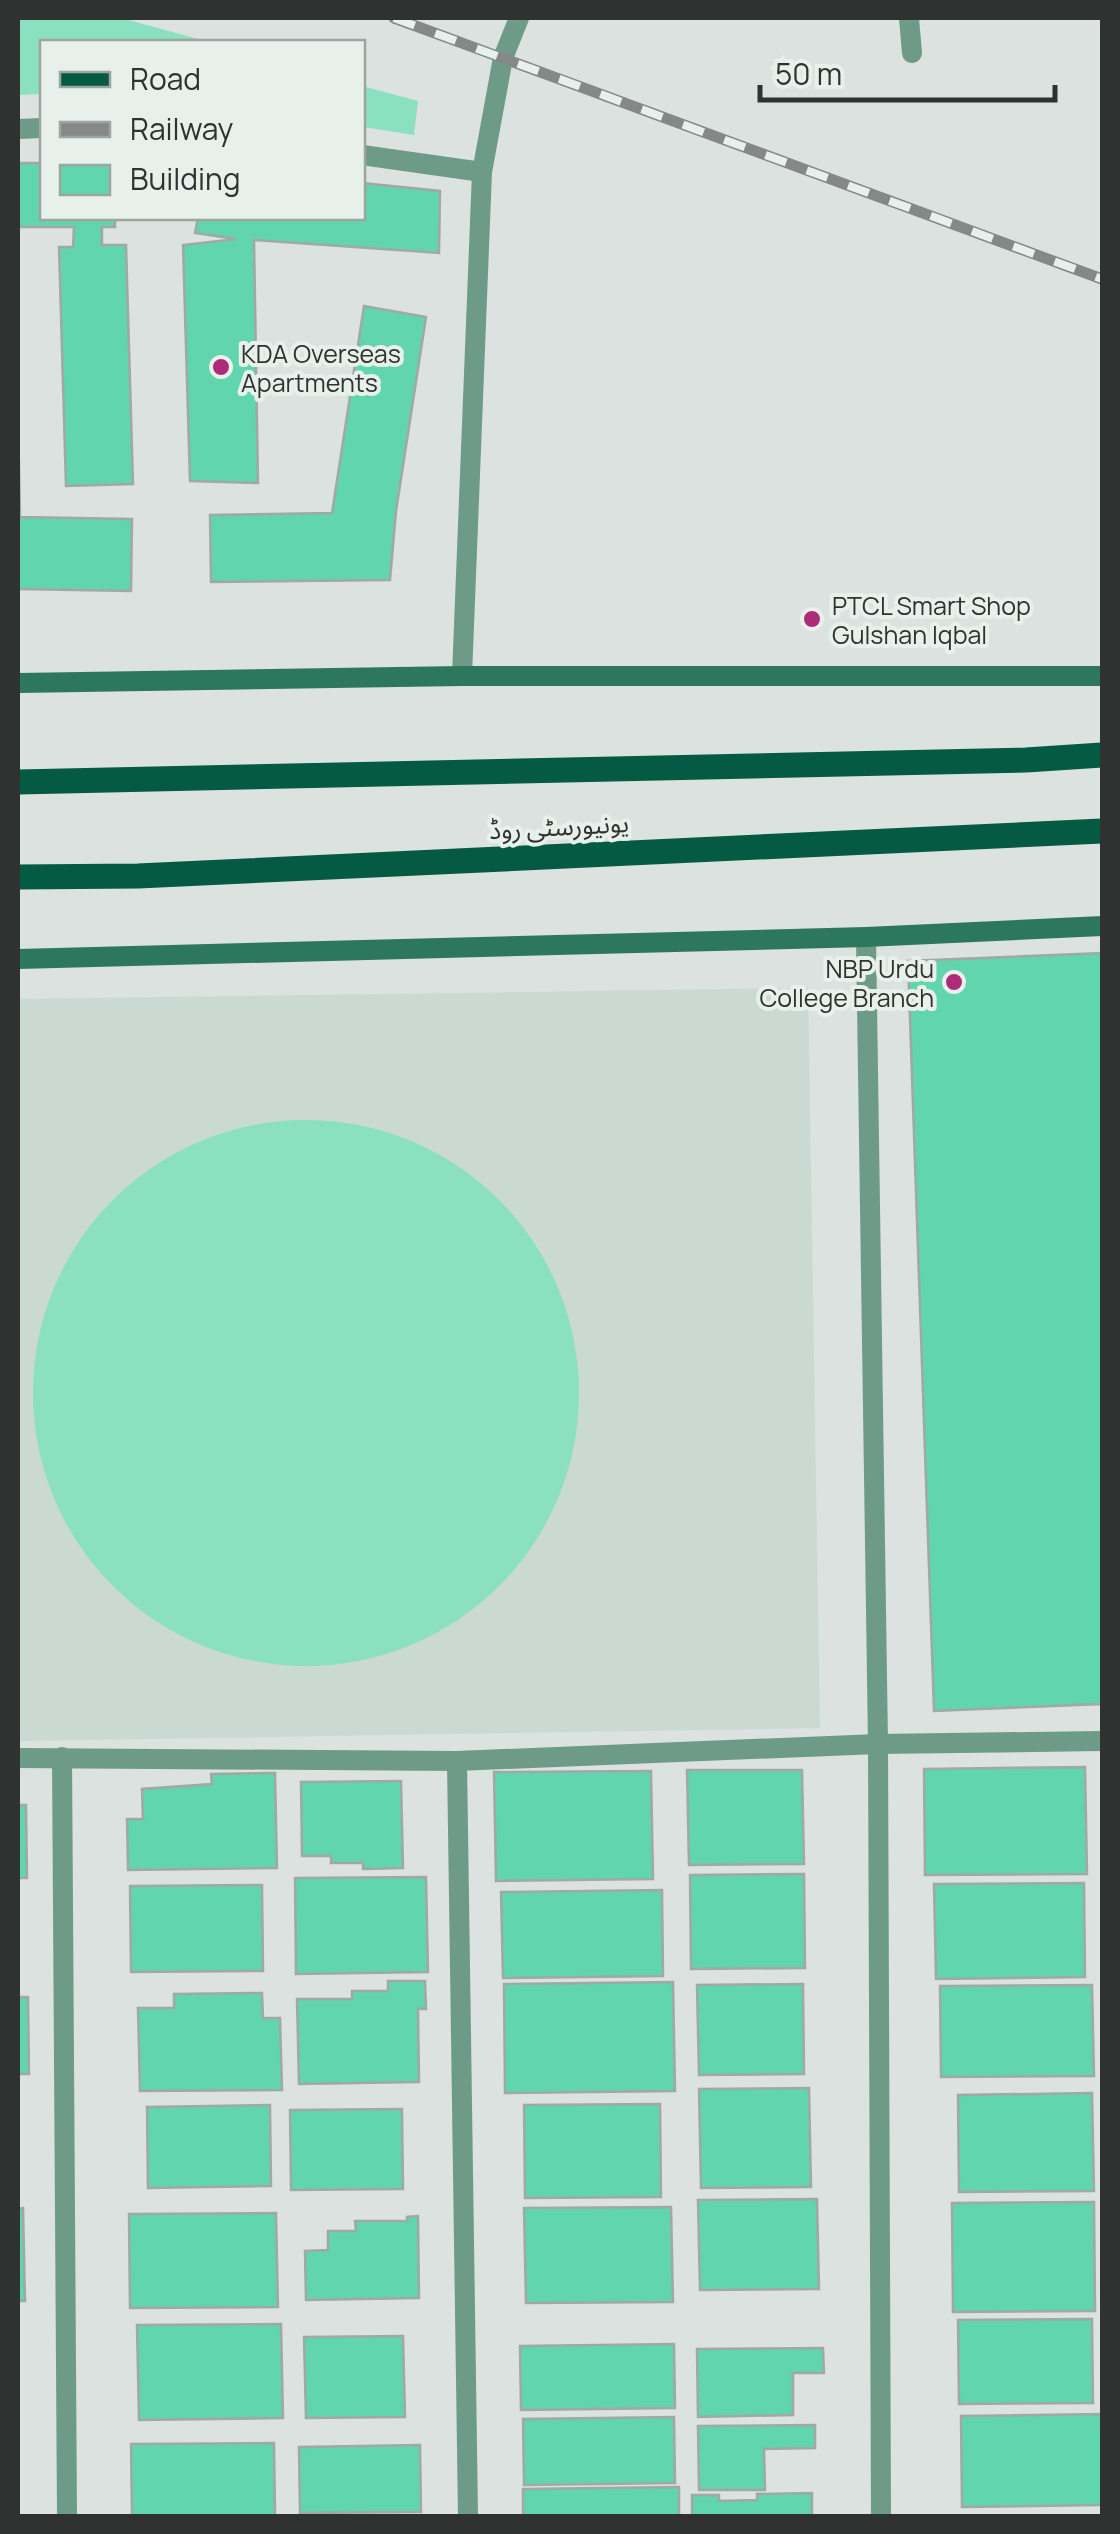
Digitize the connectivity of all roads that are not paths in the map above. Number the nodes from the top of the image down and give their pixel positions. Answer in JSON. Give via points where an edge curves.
{"nodes":[{"id":1,"x":519,"y":18,"type":"edge"},
{"id":2,"x":908,"y":18,"type":"edge"},
{"id":3,"x":912,"y":53,"type":"dead end"},
{"id":4,"x":365,"y":154,"type":"edge"},
{"id":5,"x":482,"y":172,"type":"junction"},
{"id":6,"x":462,"y":676,"type":"junction"},
{"id":7,"x":1102,"y":676,"type":"edge"},
{"id":8,"x":18,"y":683,"type":"edge"},
{"id":9,"x":1102,"y":756,"type":"edge"},
{"id":10,"x":18,"y":782,"type":"edge"},
{"id":11,"x":1102,"y":831,"type":"edge"},
{"id":12,"x":18,"y":877,"type":"edge"},
{"id":13,"x":1102,"y":926,"type":"edge"},
{"id":14,"x":866,"y":937,"type":"junction"},
{"id":15,"x":18,"y":960,"type":"edge"},
{"id":16,"x":1102,"y":1740,"type":"edge"},
{"id":17,"x":878,"y":1744,"type":"junction"},
{"id":18,"x":62,"y":1757,"type":"junction"},
{"id":19,"x":18,"y":1758,"type":"edge"},
{"id":20,"x":457,"y":1761,"type":"junction"},
{"id":21,"x":67,"y":2516,"type":"edge"},
{"id":22,"x":468,"y":2516,"type":"edge"},
{"id":23,"x":881,"y":2516,"type":"edge"}],
"edges":[{"from":1,"to":5,"type":"street","via":[[503,58]]},
{"from":2,"to":3,"type":"street"},
{"from":4,"to":5,"type":"street"},
{"from":5,"to":6,"type":"street"},
{"from":6,"to":7,"type":"street"},
{"from":6,"to":8,"type":"street"},
{"from":9,"to":10,"type":"main road"},
{"from":11,"to":12,"type":"main road","name":"یونیورسٹی روڈ"},
{"from":13,"to":14,"type":"street"},
{"from":14,"to":15,"type":"street"},
{"from":14,"to":17,"type":"street"},
{"from":16,"to":17,"type":"street"},
{"from":17,"to":20,"type":"street"},
{"from":17,"to":23,"type":"street"},
{"from":18,"to":19,"type":"street"},
{"from":18,"to":20,"type":"street"},
{"from":18,"to":21,"type":"street"},
{"from":20,"to":22,"type":"street"}]}
